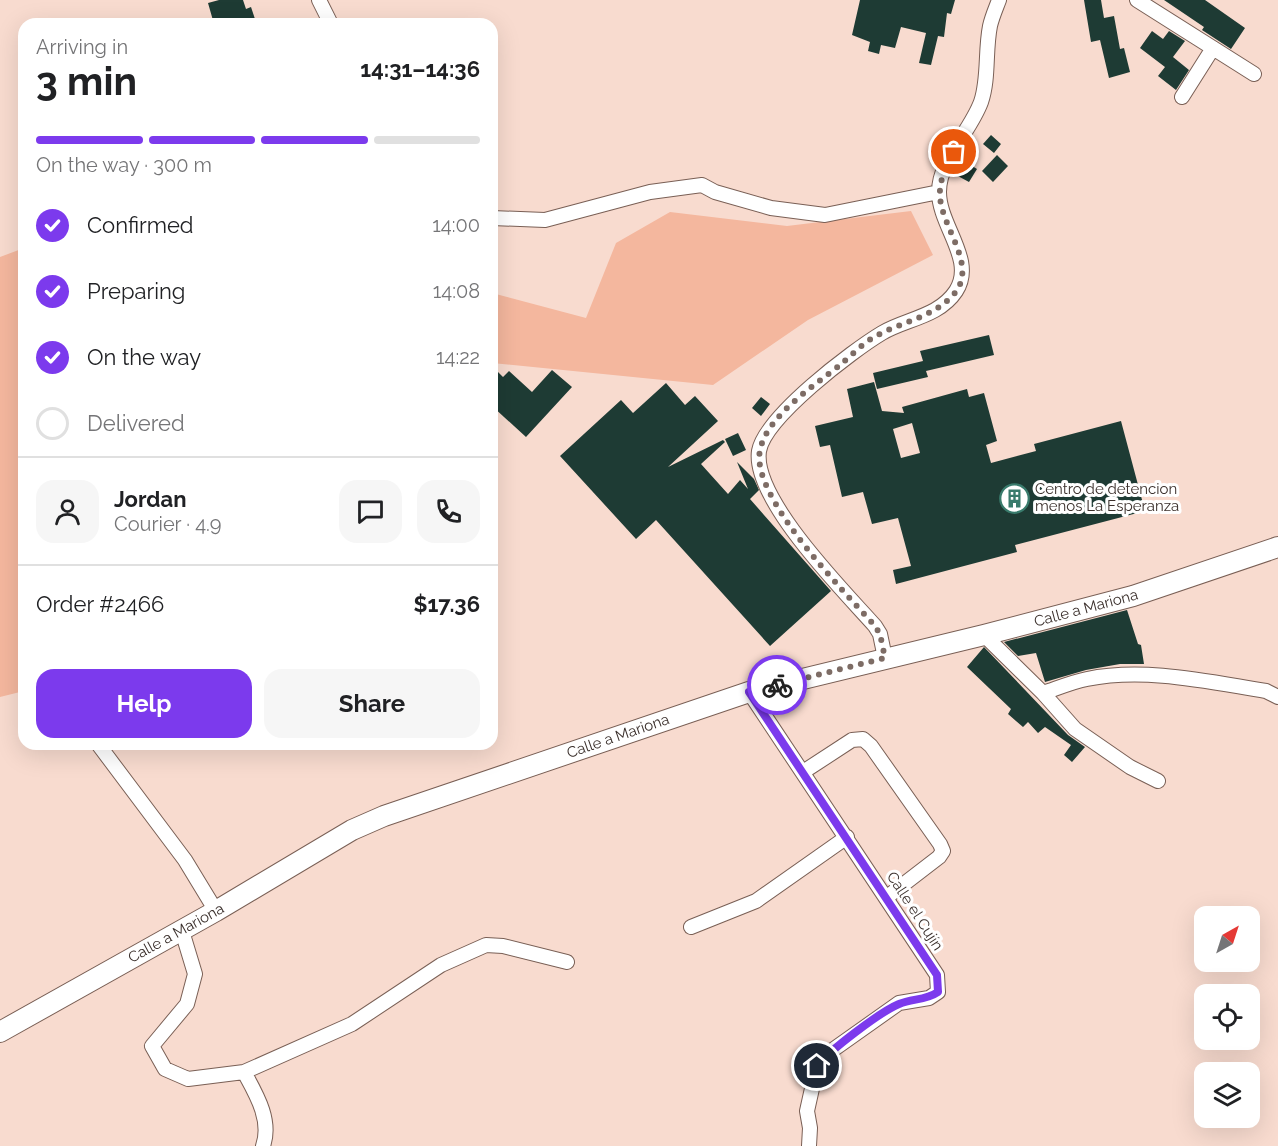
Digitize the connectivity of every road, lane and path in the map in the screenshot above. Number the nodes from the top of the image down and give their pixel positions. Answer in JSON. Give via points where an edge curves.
{"nodes":[{"id":1,"x":319,"y":0,"type":"edge"},
{"id":2,"x":999,"y":0,"type":"edge"},
{"id":3,"x":1137,"y":0,"type":"edge"},
{"id":4,"x":328,"y":18,"type":"edge"},
{"id":5,"x":1213,"y":48,"type":"junction"},
{"id":6,"x":1254,"y":74,"type":"dead end"},
{"id":7,"x":1182,"y":97,"type":"dead end"},
{"id":8,"x":939,"y":192,"type":"junction"},
{"id":9,"x":498,"y":218,"type":"edge"},
{"id":10,"x":1278,"y":547,"type":"edge"},
{"id":11,"x":984,"y":635,"type":"junction"},
{"id":12,"x":885,"y":658,"type":"junction"},
{"id":13,"x":749,"y":692,"type":"junction"},
{"id":14,"x":1043,"y":693,"type":"junction"},
{"id":15,"x":1278,"y":697,"type":"edge"},
{"id":16,"x":102,"y":750,"type":"edge"},
{"id":17,"x":803,"y":772,"type":"junction"},
{"id":18,"x":1158,"y":781,"type":"dead end"},
{"id":19,"x":847,"y":837,"type":"junction"},
{"id":20,"x":887,"y":897,"type":"junction"},
{"id":21,"x":216,"y":911,"type":"junction"},
{"id":22,"x":691,"y":927,"type":"dead end"},
{"id":23,"x":182,"y":931,"type":"junction"},
{"id":24,"x":567,"y":962,"type":"dead end"},
{"id":25,"x":0,"y":1032,"type":"edge"},
{"id":26,"x":244,"y":1072,"type":"junction"},
{"id":27,"x":263,"y":1146,"type":"edge"},
{"id":28,"x":809,"y":1146,"type":"edge"}],
"edges":[{"from":1,"to":4,"type":"street"},
{"from":2,"to":8,"type":"street","via":[[990,26],[982,100],[943,174]]},
{"from":3,"to":5,"type":"street"},
{"from":5,"to":6,"type":"street"},
{"from":5,"to":7,"type":"street"},
{"from":8,"to":9,"type":"street","via":[[825,215],[771,208],[702,185],[650,192],[545,220]]},
{"from":8,"to":12,"type":"street","via":[[944,218],[960,256],[963,275],[955,293],[936,309],[868,341],[789,406],[769,430],[759,451],[762,475],[781,514],[875,626]]},
{"from":10,"to":11,"type":"main road","name":"Calle a Mariona","via":[[1133,596]]},
{"from":11,"to":12,"type":"main road","name":"Calle a Mariona"},
{"from":11,"to":14,"type":"street"},
{"from":12,"to":13,"type":"main road","name":"Calle a Mariona"},
{"from":13,"to":17,"type":"street","name":"Calle el Cujín"},
{"from":13,"to":21,"type":"main road","name":"Calle a Mariona","via":[[384,816],[352,830]]},
{"from":14,"to":15,"type":"street","via":[[1088,679],[1131,676],[1176,677],[1266,691]]},
{"from":14,"to":18,"type":"street","via":[[1075,729],[1130,767]]},
{"from":16,"to":21,"type":"street","via":[[185,860]]},
{"from":17,"to":19,"type":"street","name":"Calle el Cujín"},
{"from":17,"to":20,"type":"street","via":[[852,740],[863,739],[872,746],[940,844],[943,851],[939,857]]},
{"from":19,"to":20,"type":"street","name":"Calle el Cujín"},
{"from":19,"to":22,"type":"street","via":[[756,901]]},
{"from":20,"to":28,"type":"street","name":"Calle el Cujín","via":[[937,975],[938,992],[929,998],[899,1003],[827,1054],[817,1066],[807,1111]]},
{"from":21,"to":23,"type":"main road","name":"Calle a Mariona"},
{"from":23,"to":25,"type":"main road","name":"Calle a Mariona"},
{"from":23,"to":26,"type":"street","via":[[195,974],[187,1004],[152,1046],[156,1057],[165,1069],[188,1079]]},
{"from":24,"to":26,"type":"street","via":[[486,945],[441,965],[352,1024]]},
{"from":26,"to":27,"type":"street","via":[[260,1102],[267,1135]]}]}
